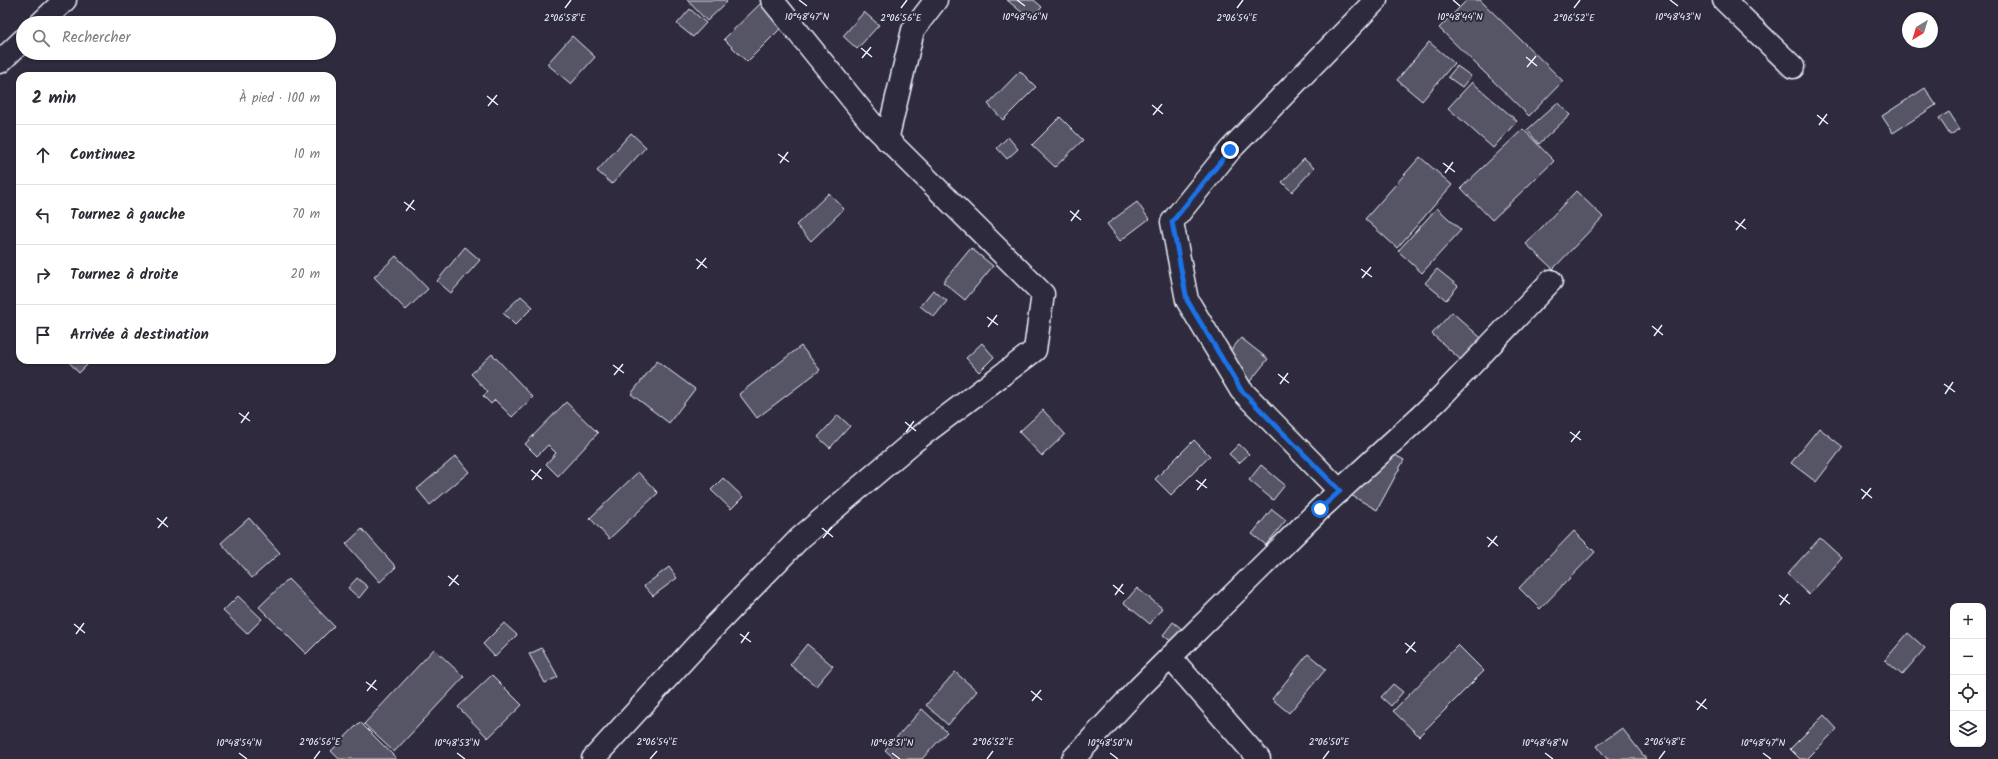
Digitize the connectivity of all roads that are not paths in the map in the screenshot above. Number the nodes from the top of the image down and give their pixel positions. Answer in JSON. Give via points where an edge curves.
{"nodes":[{"id":1,"x":65,"y":0,"type":"edge"},
{"id":2,"x":772,"y":0,"type":"edge"},
{"id":3,"x":936,"y":0,"type":"edge"},
{"id":4,"x":1376,"y":0,"type":"edge"},
{"id":5,"x":1724,"y":0,"type":"edge"},
{"id":6,"x":48,"y":16,"type":"edge"},
{"id":7,"x":16,"y":47,"type":"edge"},
{"id":8,"x":0,"y":62,"type":"edge"},
{"id":9,"x":1792,"y":66,"type":"dead end"},
{"id":10,"x":887,"y":140,"type":"junction"},
{"id":11,"x":1551,"y":281,"type":"dead end"},
{"id":12,"x":1340,"y":491,"type":"junction"},
{"id":13,"x":1170,"y":657,"type":"junction"},
{"id":14,"x":593,"y":759,"type":"edge"},
{"id":15,"x":1073,"y":759,"type":"edge"},
{"id":16,"x":1259,"y":759,"type":"edge"}],
"edges":[{"from":1,"to":6,"type":"street"},
{"from":2,"to":10,"type":"street","via":[[872,125]]},
{"from":3,"to":10,"type":"street","via":[[913,30]]},
{"from":4,"to":12,"type":"street","via":[[1230,150],[1172,222],[1187,300],[1241,390]]},
{"from":5,"to":9,"type":"street"},
{"from":7,"to":8,"type":"street"},
{"from":10,"to":14,"type":"street","via":[[1043,294],[1035,350],[913,442],[800,538],[710,631]]},
{"from":11,"to":12,"type":"street","via":[[1438,400]]},
{"from":12,"to":13,"type":"street"},
{"from":13,"to":15,"type":"street"},
{"from":13,"to":16,"type":"street"}]}
